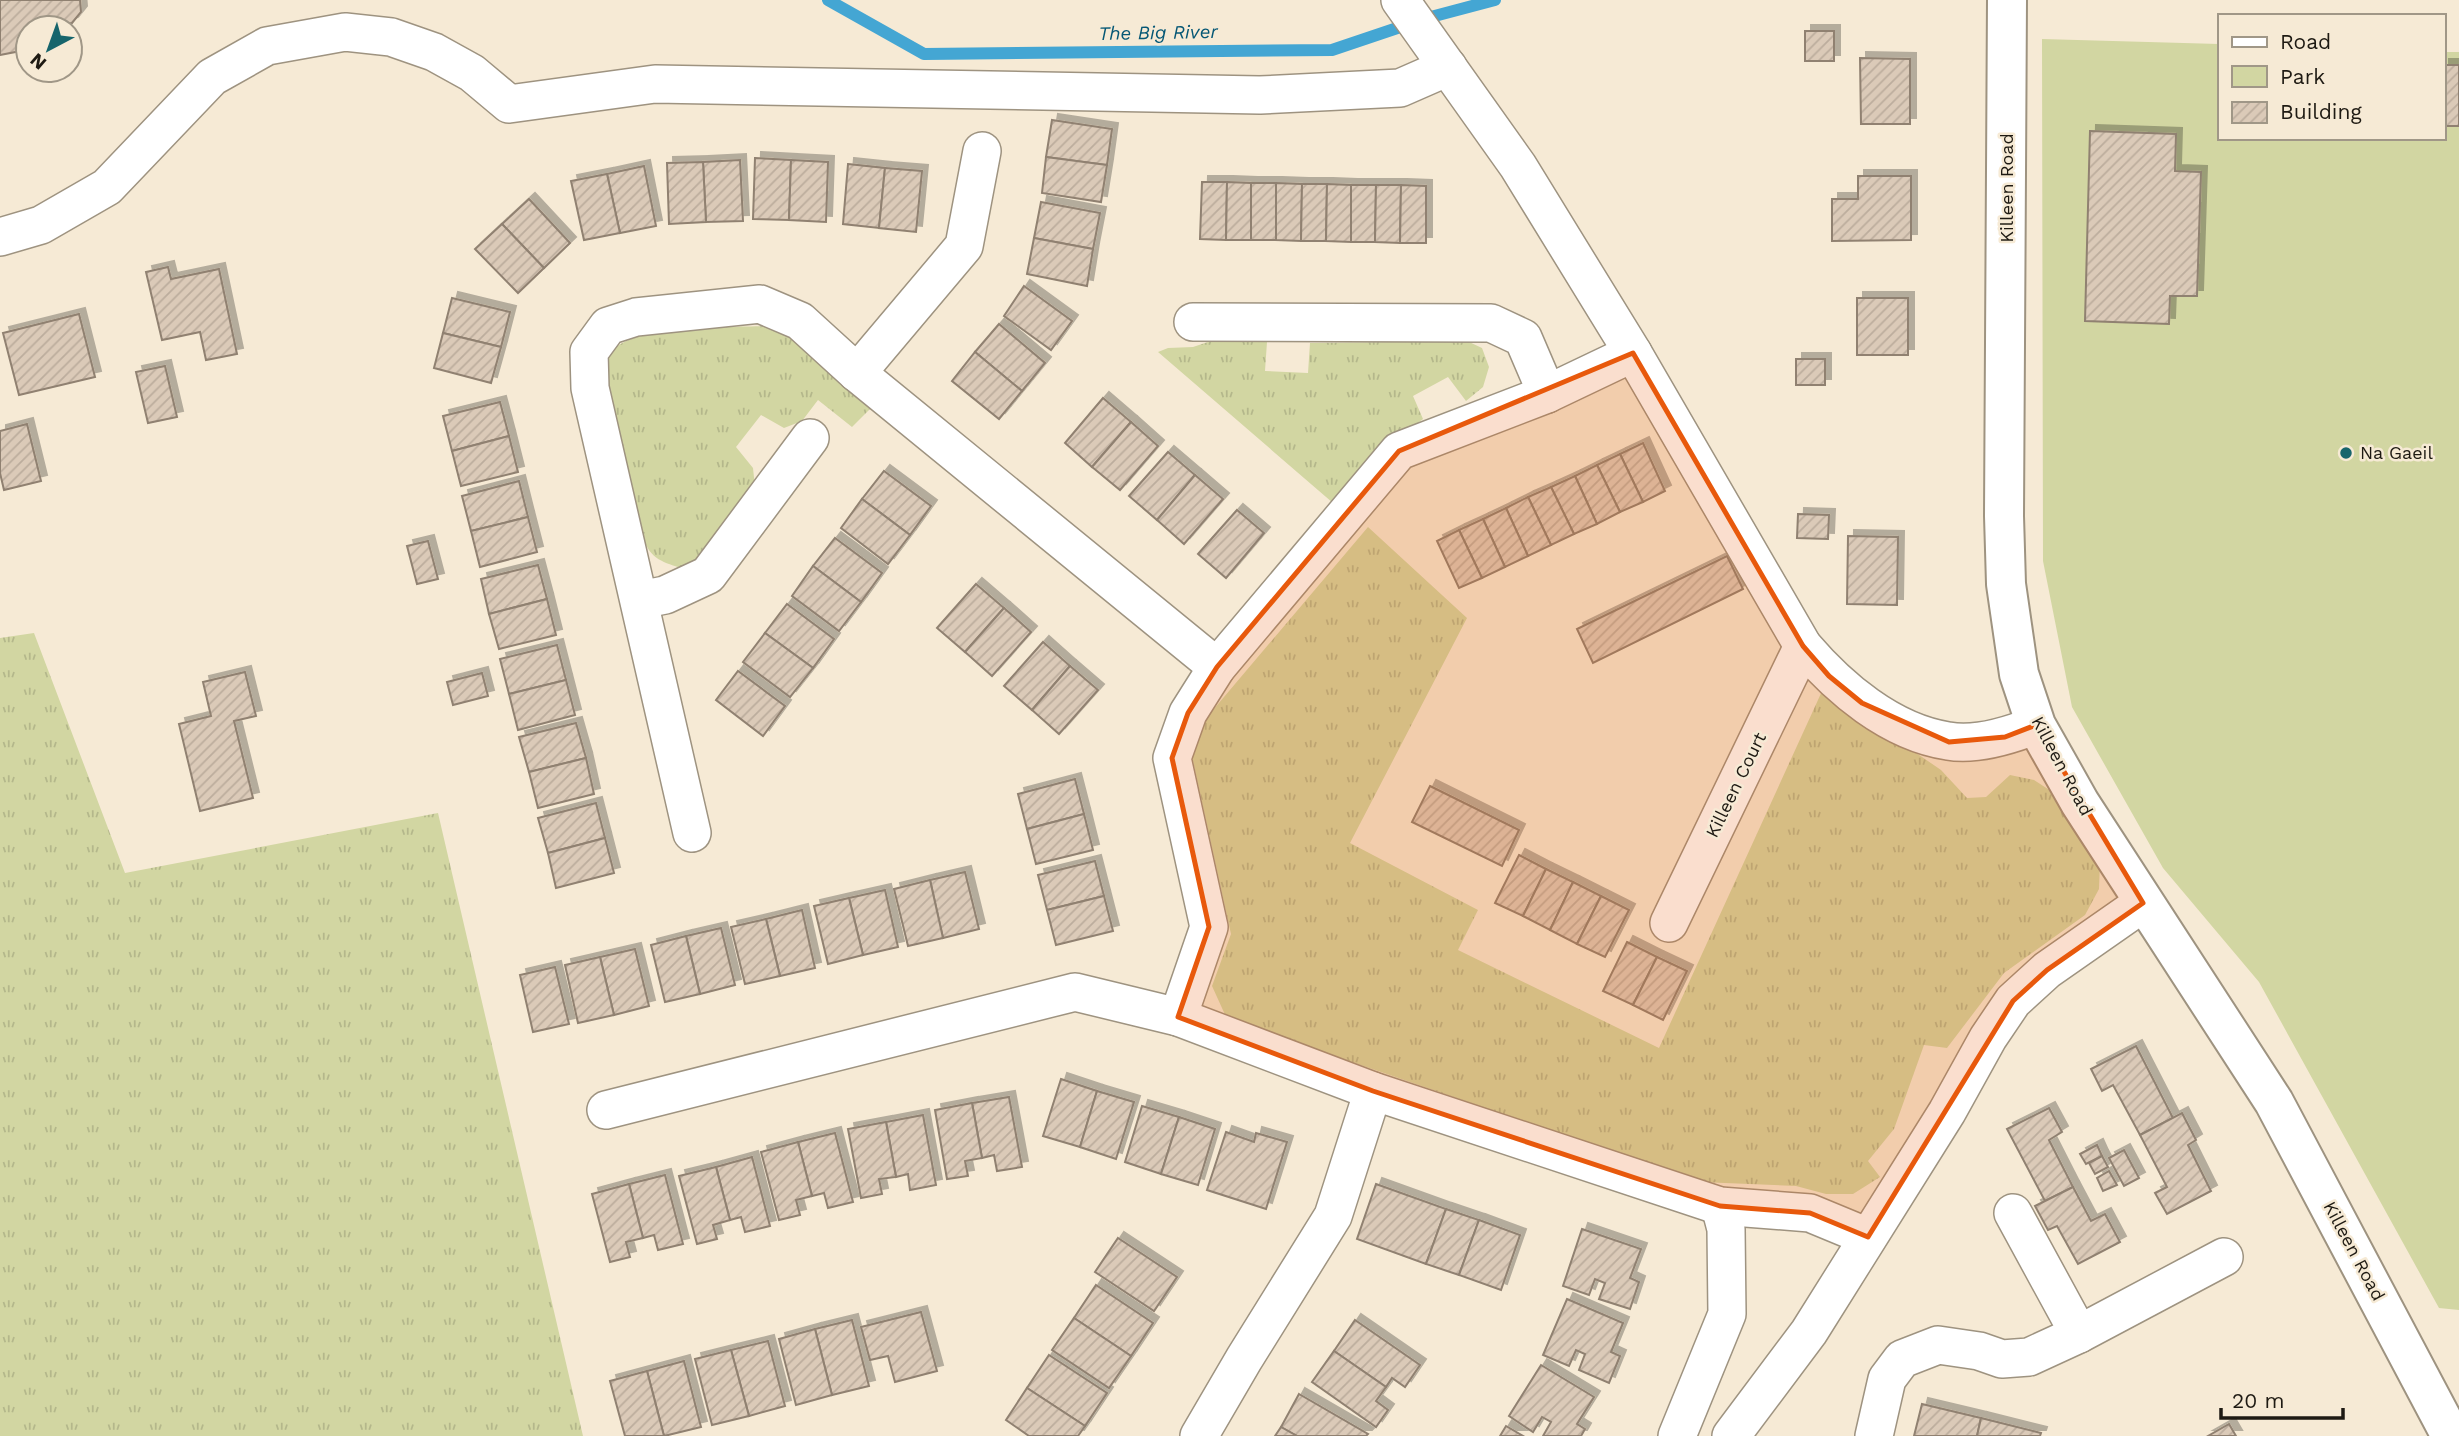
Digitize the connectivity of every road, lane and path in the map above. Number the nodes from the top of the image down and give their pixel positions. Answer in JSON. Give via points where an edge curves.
{"nodes":[{"id":1,"x":1401,"y":0,"type":"edge"},
{"id":2,"x":2008,"y":17,"type":"edge"},
{"id":3,"x":1440,"y":56,"type":"junction"},
{"id":4,"x":982,"y":151,"type":"dead end"},
{"id":5,"x":0,"y":237,"type":"edge"},
{"id":6,"x":1193,"y":322,"type":"dead end"},
{"id":7,"x":1633,"y":353,"type":"junction"},
{"id":8,"x":857,"y":373,"type":"junction"},
{"id":9,"x":1546,"y":394,"type":"junction"},
{"id":10,"x":810,"y":438,"type":"dead end"},
{"id":11,"x":640,"y":600,"type":"junction"},
{"id":12,"x":1802,"y":646,"type":"junction"},
{"id":13,"x":1217,"y":667,"type":"junction"},
{"id":14,"x":2036,"y":725,"type":"junction"},
{"id":15,"x":692,"y":833,"type":"dead end"},
{"id":16,"x":2143,"y":903,"type":"junction"},
{"id":17,"x":1669,"y":923,"type":"dead end"},
{"id":18,"x":1178,"y":1017,"type":"junction"},
{"id":19,"x":1373,"y":1091,"type":"junction"},
{"id":20,"x":606,"y":1110,"type":"dead end"},
{"id":21,"x":1720,"y":1206,"type":"junction"},
{"id":22,"x":2013,"y":1213,"type":"dead end"},
{"id":23,"x":1868,"y":1237,"type":"junction"},
{"id":24,"x":2224,"y":1257,"type":"dead end"},
{"id":25,"x":2079,"y":1334,"type":"junction"},
{"id":26,"x":1199,"y":1436,"type":"edge"},
{"id":27,"x":1677,"y":1436,"type":"edge"},
{"id":28,"x":1731,"y":1436,"type":"edge"},
{"id":29,"x":1874,"y":1436,"type":"edge"},
{"id":30,"x":2451,"y":1436,"type":"edge"}],
"edges":[{"from":1,"to":3,"type":"street"},
{"from":2,"to":14,"type":"street","name":"Killeen Road","via":[[2006,584],[2019,674]]},
{"from":3,"to":5,"type":"street","via":[[1400,88],[1260,95],[654,83],[509,104],[472,73],[434,52],[391,37],[345,32],[267,46],[212,77],[107,187],[41,225]]},
{"from":3,"to":7,"type":"street","via":[[1518,166]]},
{"from":4,"to":8,"type":"street","via":[[964,246]]},
{"from":6,"to":9,"type":"street","via":[[1491,323],[1523,338]]},
{"from":7,"to":9,"type":"street"},
{"from":7,"to":12,"type":"street"},
{"from":8,"to":11,"type":"street","via":[[800,321],[760,304],[636,317],[608,326],[589,352],[590,388]]},
{"from":8,"to":13,"type":"street"},
{"from":9,"to":13,"type":"street","via":[[1399,451]]},
{"from":10,"to":11,"type":"street","via":[[708,575],[665,595]]},
{"from":11,"to":15,"type":"street"},
{"from":12,"to":14,"type":"street","via":[[1862,703],[1909,729],[1949,742],[2005,737]]},
{"from":12,"to":17,"type":"street","name":"Killeen Court"},
{"from":13,"to":18,"type":"street","via":[[1188,713],[1172,758],[1209,927]]},
{"from":14,"to":16,"type":"street","name":"Killeen Road"},
{"from":16,"to":23,"type":"street","via":[[2047,970],[2013,1001]]},
{"from":16,"to":30,"type":"street","name":"Killeen Road","via":[[2274,1102]]},
{"from":18,"to":19,"type":"street"},
{"from":18,"to":20,"type":"street","via":[[1075,992]]},
{"from":19,"to":21,"type":"street"},
{"from":19,"to":26,"type":"street","via":[[1333,1216]]},
{"from":21,"to":23,"type":"street","via":[[1810,1213]]},
{"from":21,"to":27,"type":"street","via":[[1726,1229],[1727,1314]]},
{"from":22,"to":25,"type":"street"},
{"from":23,"to":28,"type":"street","via":[[1809,1332]]},
{"from":24,"to":25,"type":"street"},
{"from":25,"to":29,"type":"street","via":[[2029,1357],[2002,1359],[1938,1345],[1902,1359],[1887,1379]]}]}
